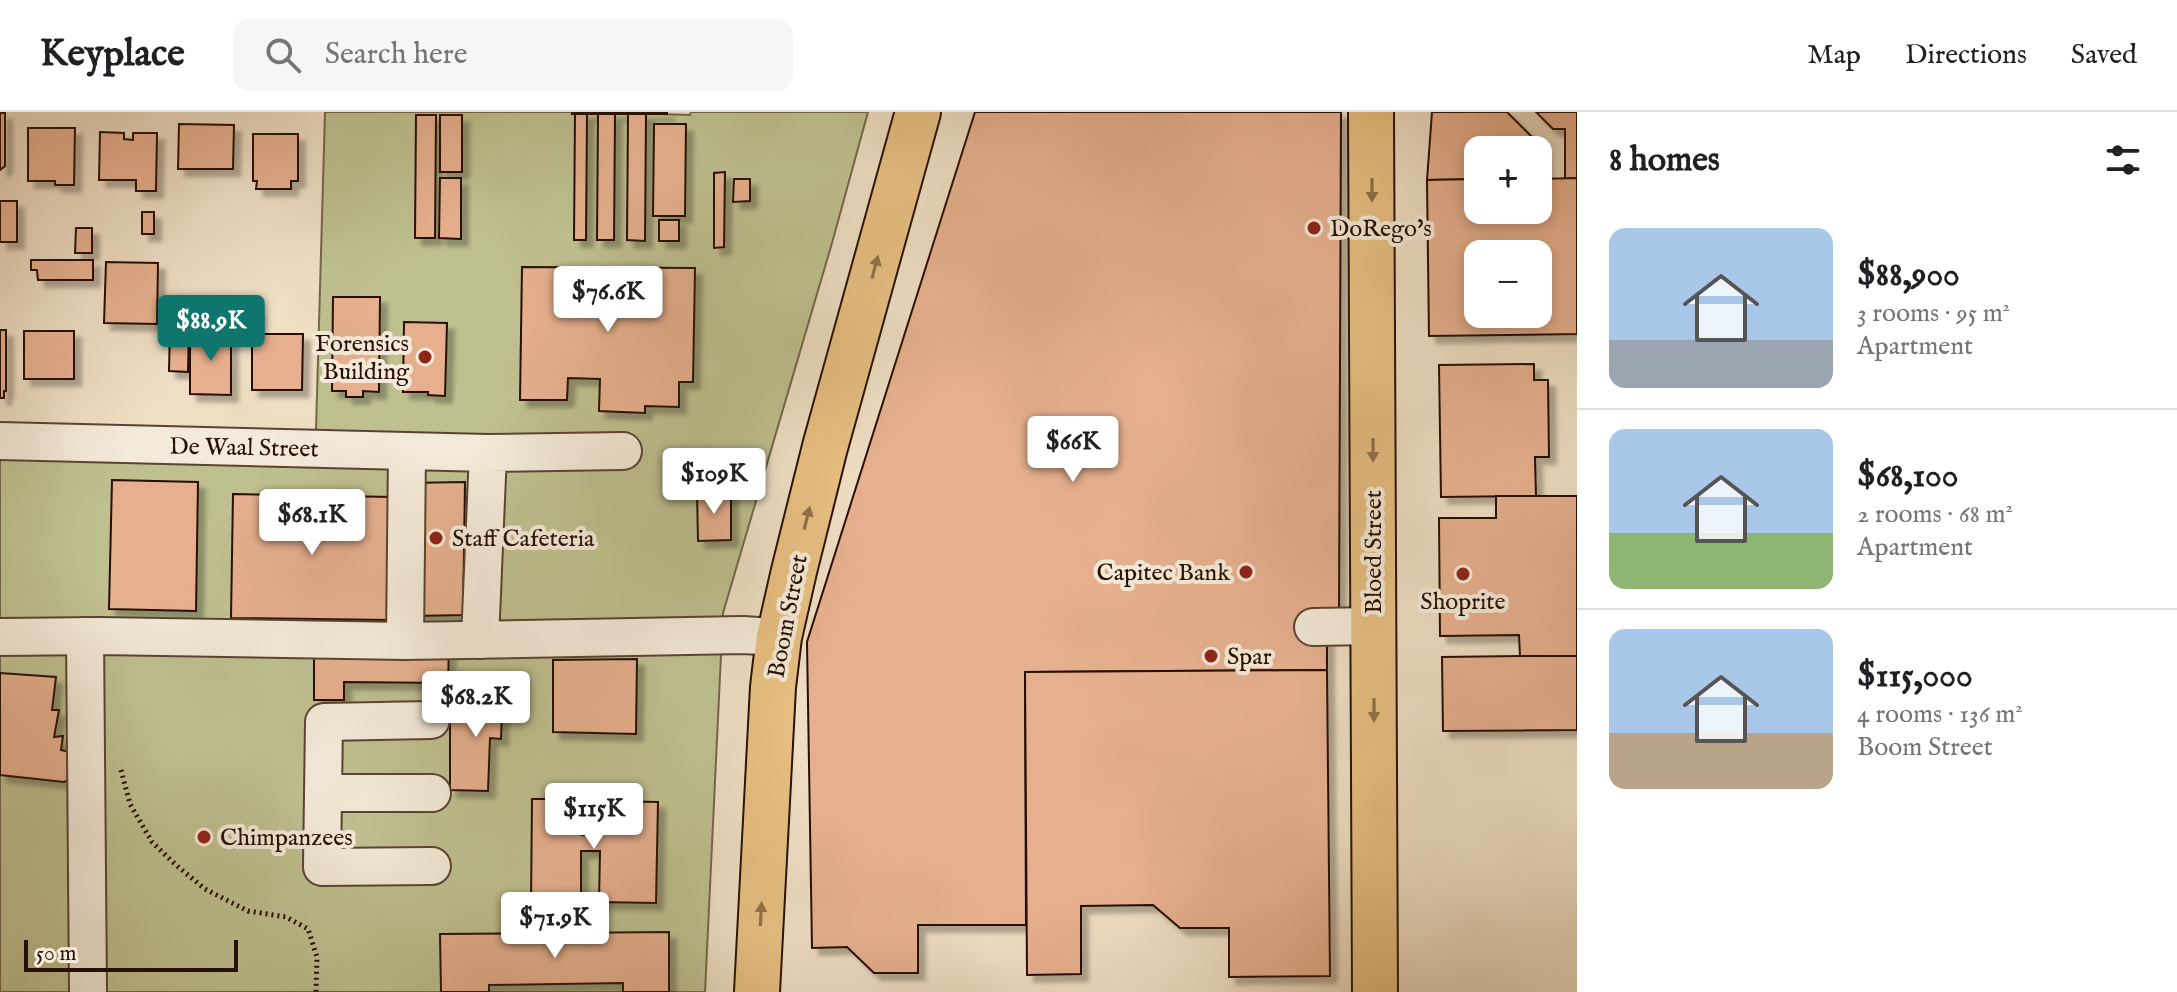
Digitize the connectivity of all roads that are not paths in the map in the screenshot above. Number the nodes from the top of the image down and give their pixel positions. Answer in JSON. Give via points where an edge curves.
{"nodes":[{"id":1,"x":918,"y":112,"type":"edge"},
{"id":2,"x":1371,"y":112,"type":"edge"},
{"id":3,"x":0,"y":441,"type":"edge"},
{"id":4,"x":407,"y":451,"type":"junction"},
{"id":5,"x":623,"y":451,"type":"dead end"},
{"id":6,"x":488,"y":453,"type":"junction"},
{"id":7,"x":1374,"y":626,"type":"junction"},
{"id":8,"x":1313,"y":627,"type":"dead end"},
{"id":9,"x":85,"y":636,"type":"junction"},
{"id":10,"x":0,"y":637,"type":"edge"},
{"id":11,"x":779,"y":637,"type":"junction"},
{"id":12,"x":480,"y":640,"type":"junction"},
{"id":13,"x":405,"y":641,"type":"junction"},
{"id":14,"x":431,"y":720,"type":"dead end"},
{"id":15,"x":323,"y":793,"type":"junction"},
{"id":16,"x":432,"y":793,"type":"dead end"},
{"id":17,"x":432,"y":866,"type":"dead end"},
{"id":18,"x":88,"y":992,"type":"edge"},
{"id":19,"x":757,"y":992,"type":"edge"},
{"id":20,"x":1375,"y":992,"type":"edge"}],
"edges":[{"from":11,"to":1,"type":"main road","name":"Boom Street","one_way":true,"via":[[825,447]]},
{"from":2,"to":7,"type":"main road","name":"Bloed Street","one_way":true},
{"from":3,"to":4,"type":"lane","name":"De Waal Street"},
{"from":4,"to":6,"type":"lane","name":"De Waal Street"},
{"from":4,"to":13,"type":"lane"},
{"from":5,"to":6,"type":"lane","name":"De Waal Street"},
{"from":6,"to":12,"type":"lane"},
{"from":7,"to":8,"type":"lane"},
{"from":7,"to":20,"type":"main road","name":"Bloed Street","one_way":true},
{"from":9,"to":10,"type":"lane"},
{"from":9,"to":13,"type":"lane"},
{"from":9,"to":18,"type":"lane"},
{"from":11,"to":12,"type":"lane"},
{"from":19,"to":11,"type":"main road","name":"Boom Street","one_way":true},
{"from":12,"to":13,"type":"lane"},
{"from":14,"to":15,"type":"lane","via":[[324,722]]},
{"from":15,"to":16,"type":"lane"},
{"from":15,"to":17,"type":"lane","via":[[322,867]]}]}
